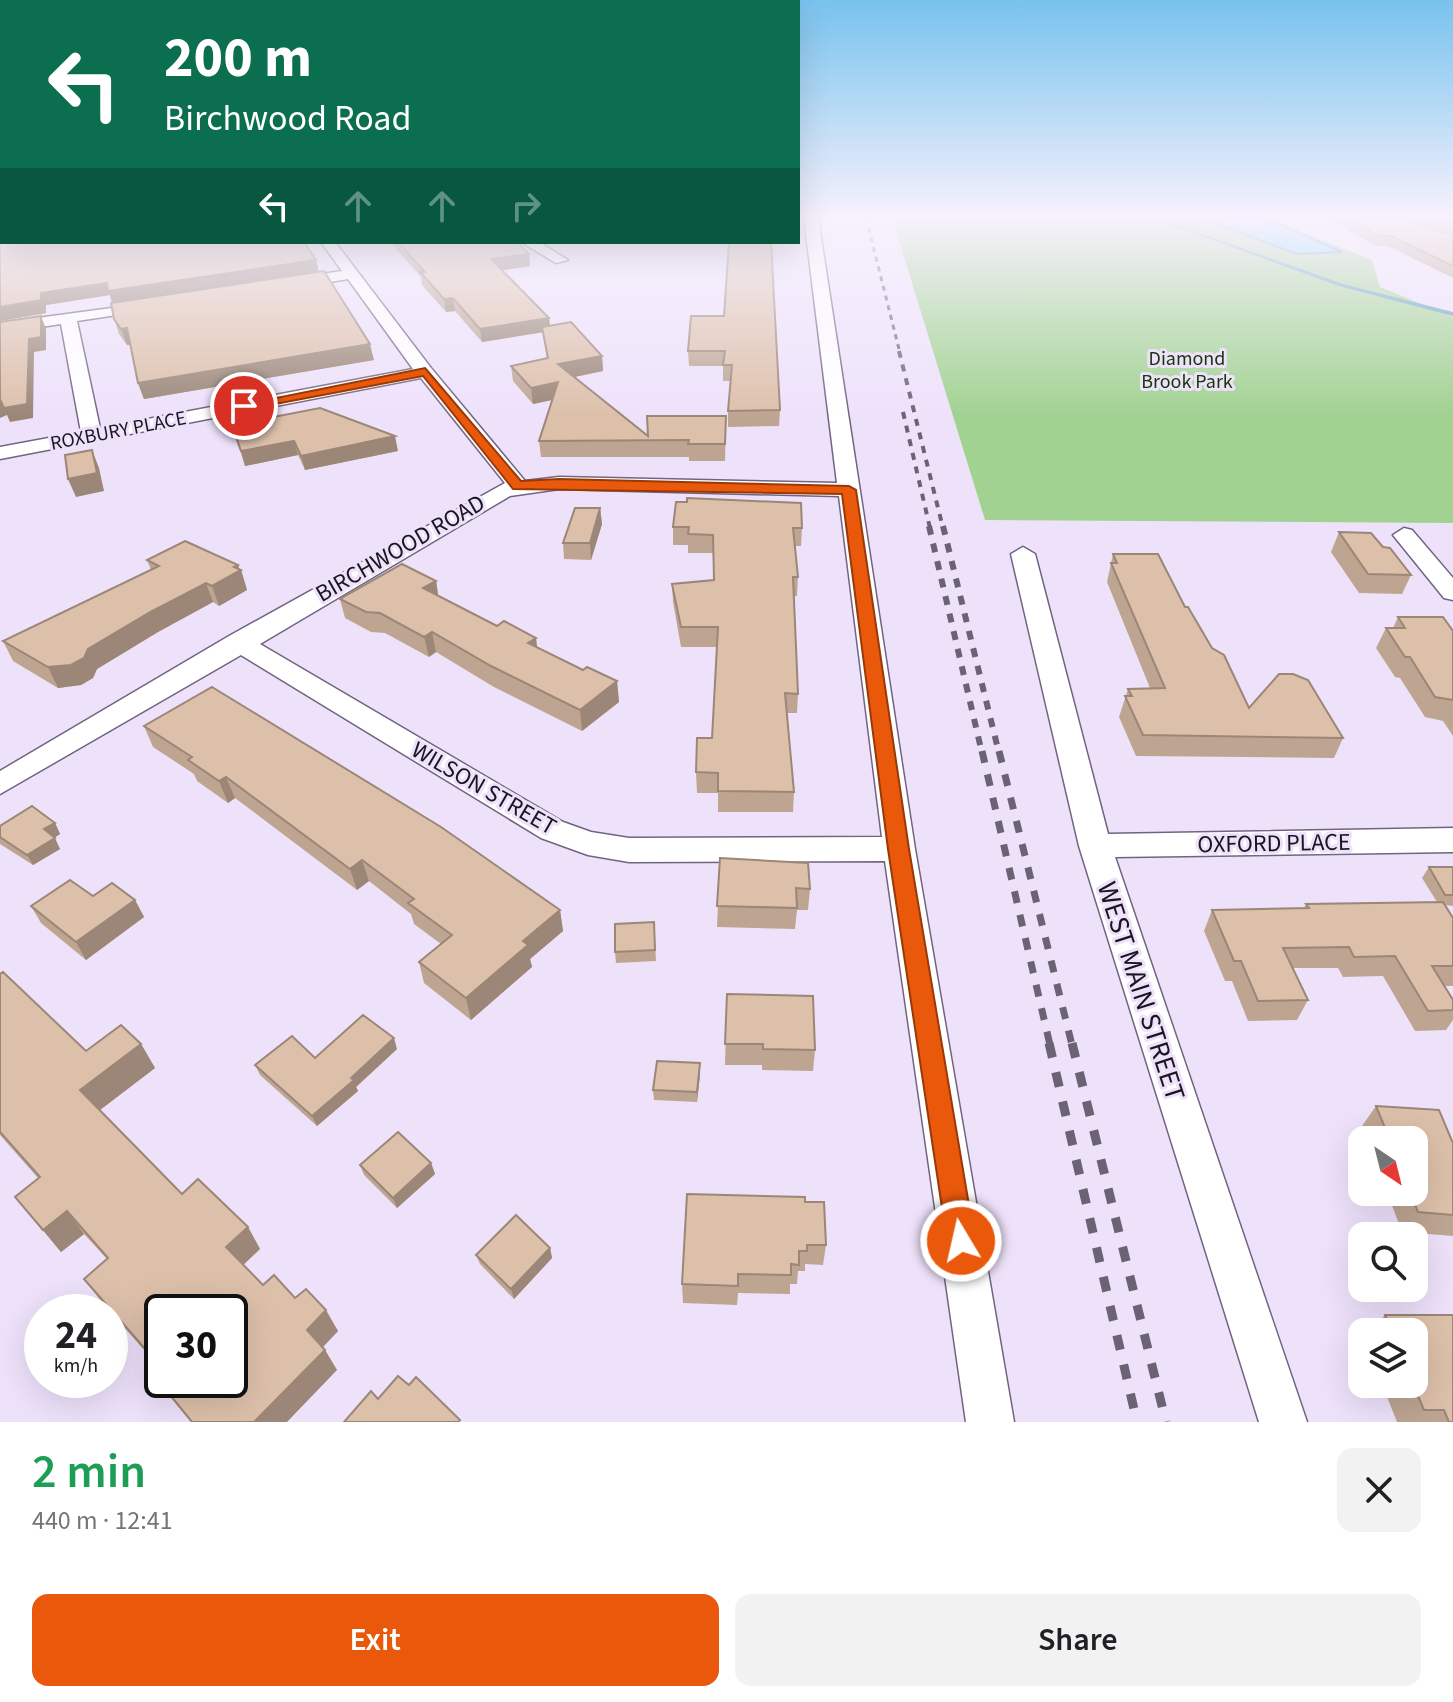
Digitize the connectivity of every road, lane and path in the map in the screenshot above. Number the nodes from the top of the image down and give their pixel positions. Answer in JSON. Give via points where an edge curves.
{"nodes":[{"id":1,"x":284,"y":284,"type":"edge"},
{"id":2,"x":360,"y":284,"type":"edge"},
{"id":3,"x":820,"y":284,"type":"edge"},
{"id":4,"x":273,"y":286,"type":"edge"},
{"id":5,"x":163,"y":303,"type":"edge"},
{"id":6,"x":68,"y":317,"type":"junction"},
{"id":7,"x":0,"y":328,"type":"edge"},
{"id":8,"x":425,"y":372,"type":"junction"},
{"id":9,"x":92,"y":435,"type":"junction"},
{"id":10,"x":0,"y":453,"type":"edge"},
{"id":11,"x":518,"y":486,"type":"junction"},
{"id":12,"x":849,"y":490,"type":"junction"},
{"id":13,"x":1404,"y":535,"type":"dead end"},
{"id":14,"x":1023,"y":554,"type":"dead end"},
{"id":15,"x":1453,"y":593,"type":"edge"},
{"id":16,"x":238,"y":642,"type":"junction"},
{"id":17,"x":0,"y":784,"type":"edge"},
{"id":18,"x":1453,"y":840,"type":"edge"},
{"id":19,"x":1095,"y":846,"type":"junction"},
{"id":20,"x":899,"y":849,"type":"junction"},
{"id":21,"x":990,"y":1422,"type":"edge"},
{"id":22,"x":1283,"y":1422,"type":"edge"}],
"edges":[{"from":1,"to":4,"type":"street"},
{"from":2,"to":8,"type":"street"},
{"from":3,"to":12,"type":"street"},
{"from":5,"to":6,"type":"street"},
{"from":6,"to":7,"type":"street"},
{"from":6,"to":9,"type":"street"},
{"from":8,"to":9,"type":"street","name":"ROXBURY PLACE"},
{"from":8,"to":11,"type":"street"},
{"from":9,"to":10,"type":"street","name":"ROXBURY PLACE"},
{"from":11,"to":12,"type":"street","name":"BIRCHWOOD ROAD"},
{"from":11,"to":16,"type":"street","name":"BIRCHWOOD ROAD","via":[[488,497]]},
{"from":12,"to":20,"type":"street"},
{"from":13,"to":15,"type":"street"},
{"from":14,"to":19,"type":"street","name":"WEST MAIN STREET"},
{"from":16,"to":17,"type":"street","name":"BIRCHWOOD ROAD"},
{"from":16,"to":20,"type":"street","name":"WILSON STREET","via":[[552,830],[588,843],[629,850]]},
{"from":18,"to":19,"type":"street","name":"OXFORD PLACE"},
{"from":19,"to":22,"type":"street","name":"WEST MAIN STREET"},
{"from":20,"to":21,"type":"street"}]}
